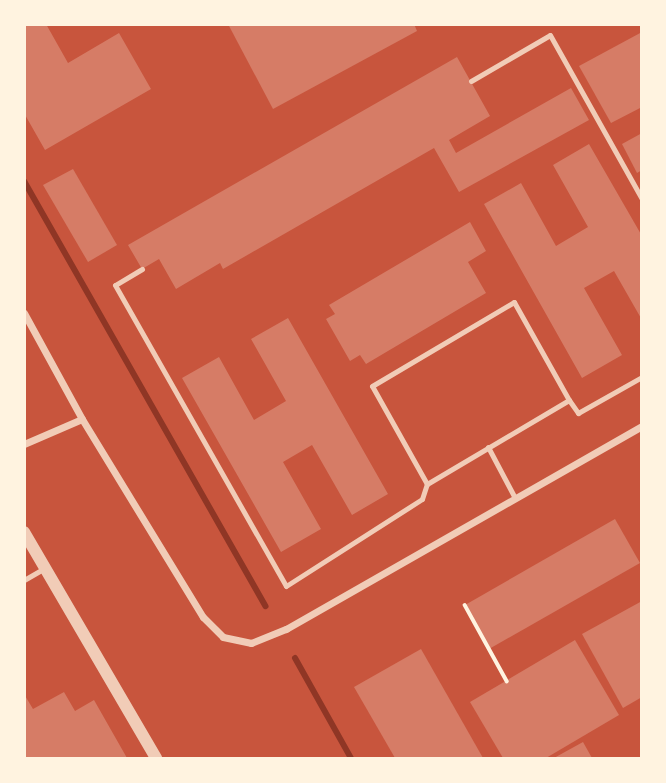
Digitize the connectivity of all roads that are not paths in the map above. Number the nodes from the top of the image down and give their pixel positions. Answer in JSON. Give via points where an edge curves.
{"nodes":[{"id":1,"x":471,"y":81,"type":"dead end"},
{"id":2,"x":642,"y":199,"type":"edge"},
{"id":3,"x":142,"y":269,"type":"dead end"},
{"id":4,"x":24,"y":313,"type":"edge"},
{"id":5,"x":642,"y":377,"type":"edge"},
{"id":6,"x":569,"y":400,"type":"junction"},
{"id":7,"x":82,"y":419,"type":"junction"},
{"id":8,"x":642,"y":426,"type":"edge"},
{"id":9,"x":24,"y":444,"type":"edge"},
{"id":10,"x":488,"y":447,"type":"junction"},
{"id":11,"x":427,"y":484,"type":"junction"},
{"id":12,"x":515,"y":498,"type":"junction"},
{"id":13,"x":24,"y":533,"type":"edge"},
{"id":14,"x":45,"y":568,"type":"junction"},
{"id":15,"x":24,"y":580,"type":"edge"},
{"id":16,"x":156,"y":758,"type":"edge"}],
"edges":[{"from":1,"to":2,"type":"lane","via":[[550,35]]},
{"from":3,"to":11,"type":"lane","via":[[115,285],[286,586],[422,499]]},
{"from":4,"to":7,"type":"street"},
{"from":5,"to":6,"type":"lane","via":[[578,413]]},
{"from":6,"to":10,"type":"lane"},
{"from":6,"to":11,"type":"lane","via":[[514,302],[502,309],[372,386]]},
{"from":7,"to":9,"type":"street"},
{"from":7,"to":12,"type":"street","via":[[203,617],[223,637],[251,643],[286,629]]},
{"from":8,"to":12,"type":"street"},
{"from":10,"to":11,"type":"lane"},
{"from":10,"to":12,"type":"lane"},
{"from":13,"to":14,"type":"street"},
{"from":14,"to":15,"type":"lane"},
{"from":14,"to":16,"type":"street"}]}
